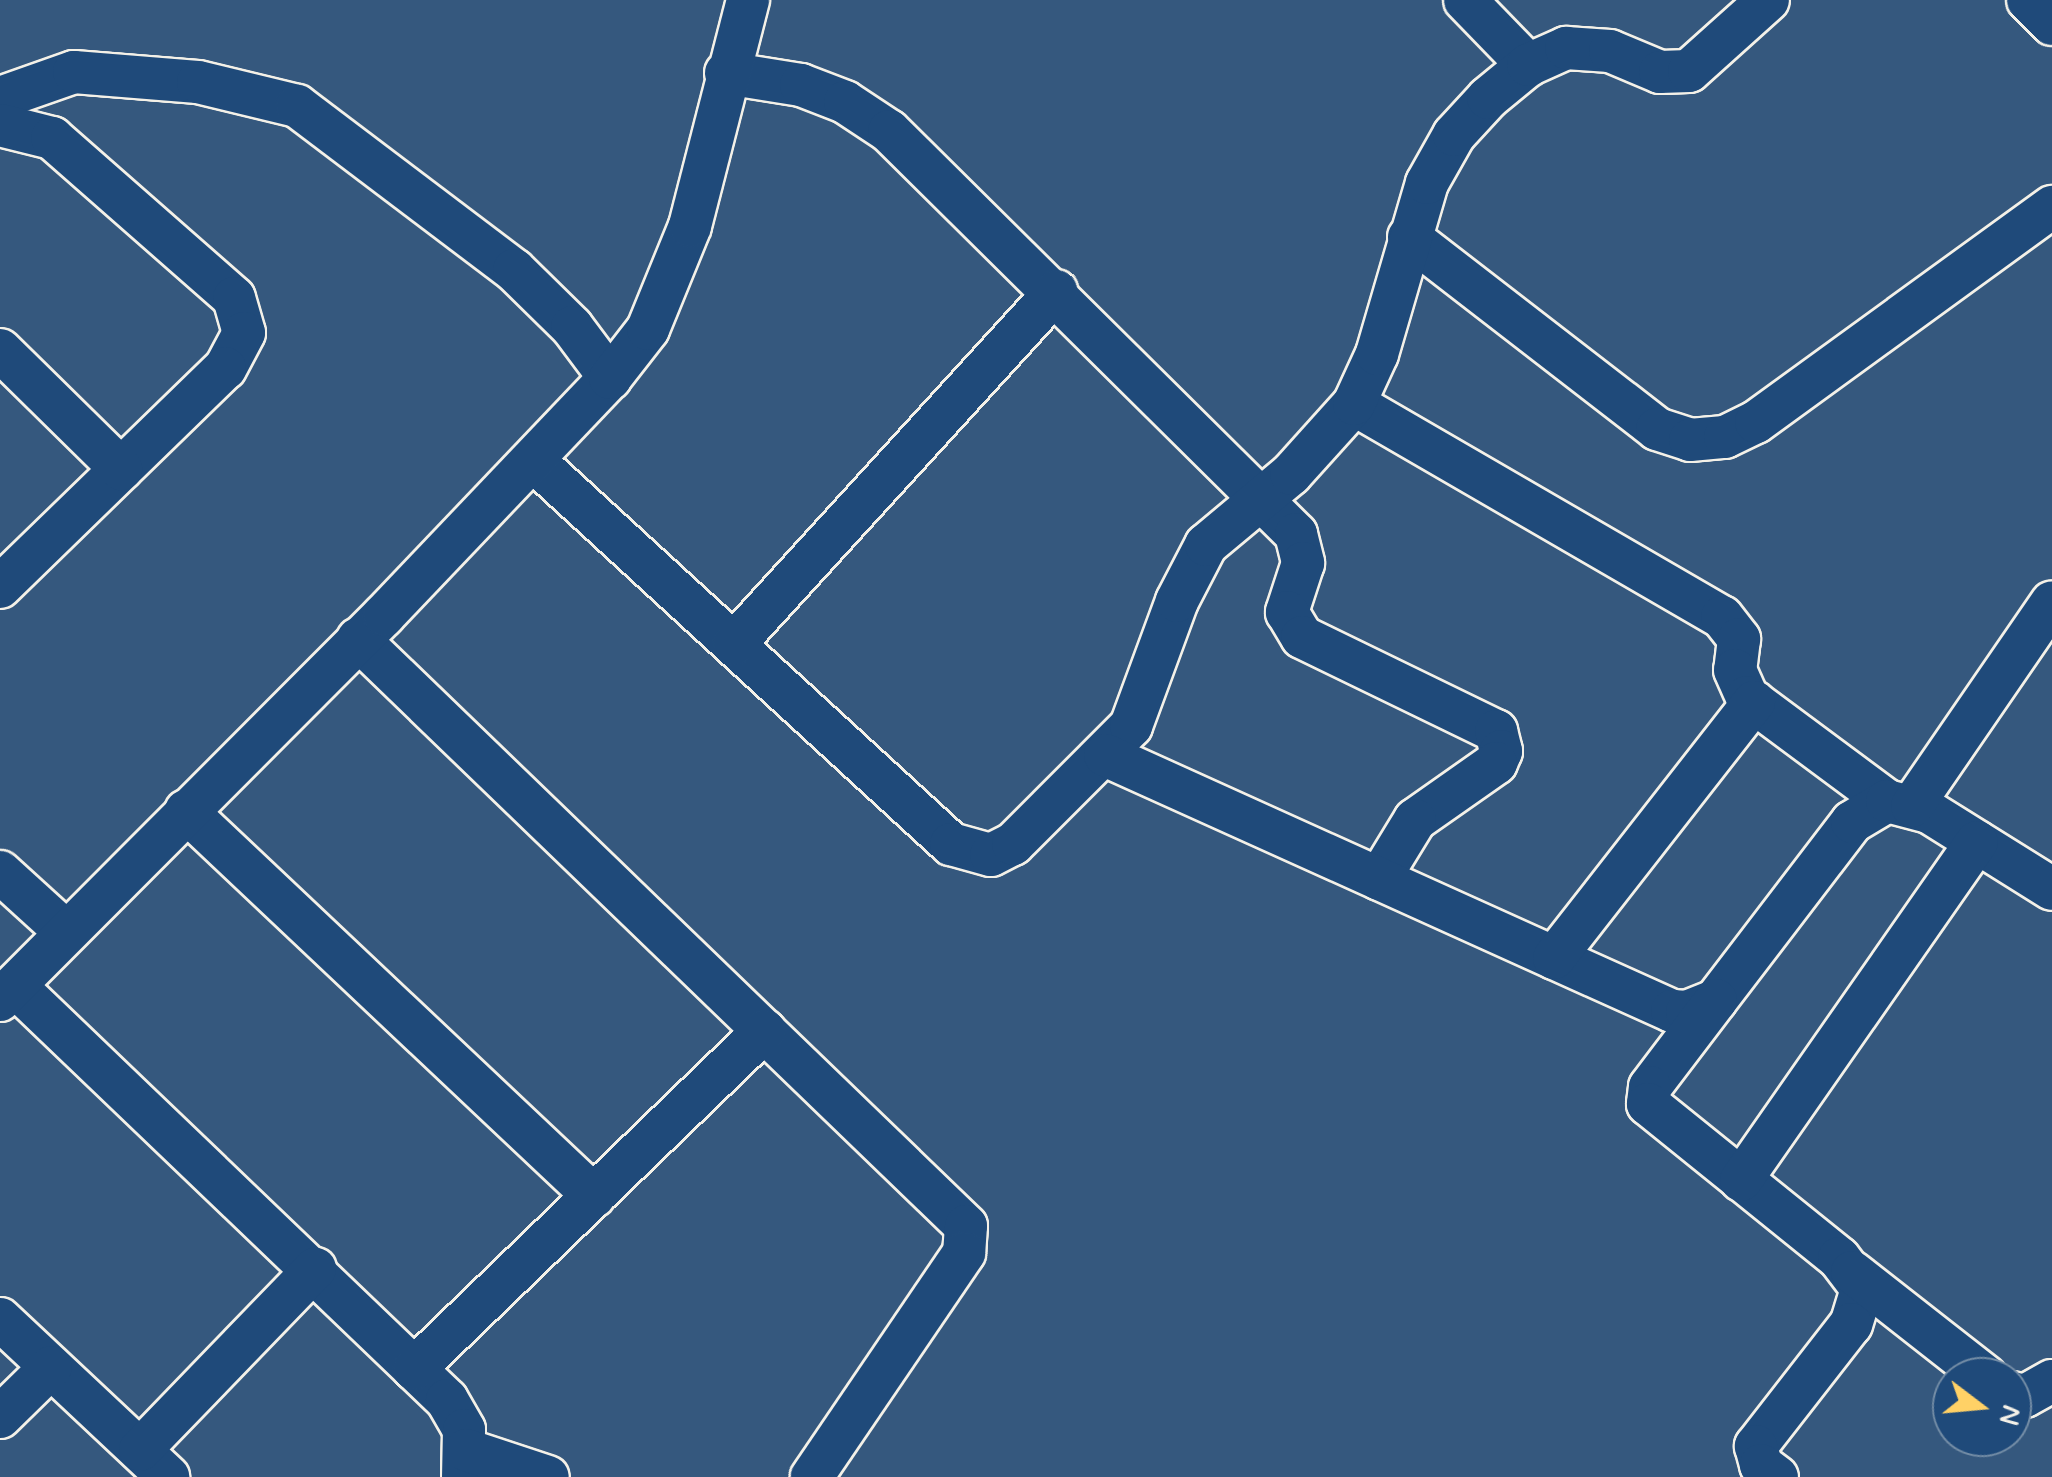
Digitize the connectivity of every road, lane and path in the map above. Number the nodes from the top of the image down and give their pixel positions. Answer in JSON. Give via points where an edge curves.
{"nodes":[{"id":1,"x":748,"y":0,"type":"edge"},
{"id":2,"x":1466,"y":0,"type":"edge"},
{"id":3,"x":1768,"y":0,"type":"edge"},
{"id":4,"x":2028,"y":0,"type":"edge"},
{"id":5,"x":2052,"y":24,"type":"edge"},
{"id":6,"x":1528,"y":65,"type":"junction"},
{"id":7,"x":726,"y":73,"type":"junction"},
{"id":8,"x":0,"y":98,"type":"edge"},
{"id":9,"x":0,"y":125,"type":"edge"},
{"id":10,"x":2052,"y":207,"type":"edge"},
{"id":11,"x":1409,"y":237,"type":"junction"},
{"id":12,"x":1056,"y":291,"type":"junction"},
{"id":13,"x":0,"y":350,"type":"edge"},
{"id":14,"x":610,"y":378,"type":"junction"},
{"id":15,"x":1354,"y":404,"type":"junction"},
{"id":16,"x":533,"y":460,"type":"junction"},
{"id":17,"x":121,"y":469,"type":"junction"},
{"id":18,"x":1262,"y":498,"type":"junction"},
{"id":19,"x":0,"y":587,"type":"edge"},
{"id":20,"x":2052,"y":602,"type":"edge"},
{"id":21,"x":358,"y":639,"type":"junction"},
{"id":22,"x":734,"y":644,"type":"junction"},
{"id":23,"x":1754,"y":702,"type":"junction"},
{"id":24,"x":1105,"y":755,"type":"junction"},
{"id":25,"x":1900,"y":804,"type":"junction"},
{"id":26,"x":186,"y":812,"type":"junction"},
{"id":27,"x":1976,"y":842,"type":"junction"},
{"id":28,"x":0,"y":872,"type":"edge"},
{"id":29,"x":1379,"y":879,"type":"junction"},
{"id":30,"x":2052,"y":890,"type":"edge"},
{"id":31,"x":66,"y":932,"type":"junction"},
{"id":32,"x":1554,"y":958,"type":"junction"},
{"id":33,"x":7,"y":993,"type":"edge"},
{"id":34,"x":1716,"y":1000,"type":"junction"},
{"id":35,"x":764,"y":1031,"type":"junction"},
{"id":36,"x":1741,"y":1180,"type":"junction"},
{"id":37,"x":594,"y":1196,"type":"junction"},
{"id":38,"x":315,"y":1269,"type":"junction"},
{"id":39,"x":1852,"y":1272,"type":"junction"},
{"id":40,"x":0,"y":1318,"type":"edge"},
{"id":41,"x":1960,"y":1357,"type":"edge"},
{"id":42,"x":51,"y":1367,"type":"junction"},
{"id":43,"x":414,"y":1368,"type":"junction"},
{"id":44,"x":0,"y":1417,"type":"edge"},
{"id":45,"x":154,"y":1464,"type":"edge"},
{"id":46,"x":464,"y":1464,"type":"edge"},
{"id":47,"x":548,"y":1477,"type":"edge"},
{"id":48,"x":812,"y":1477,"type":"edge"},
{"id":49,"x":1777,"y":1477,"type":"edge"}],
"edges":[{"from":1,"to":7,"type":"street"},
{"from":2,"to":6,"type":"street"},
{"from":3,"to":6,"type":"street","via":[[1689,71],[1660,72],[1610,51],[1566,48]]},
{"from":4,"to":5,"type":"street"},
{"from":6,"to":11,"type":"street","via":[[1454,135],[1427,183]]},
{"from":7,"to":12,"type":"street","via":[[800,85],[845,102],[889,131]]},
{"from":7,"to":14,"type":"street","via":[[674,278],[648,329]]},
{"from":8,"to":14,"type":"street","via":[[74,72],[198,82],[297,106],[514,270],[572,327]]},
{"from":9,"to":17,"type":"street","via":[[52,138],[234,298],[243,318],[244,333],[225,368]]},
{"from":10,"to":11,"type":"street","via":[[1756,422],[1725,437],[1690,440],[1657,428]]},
{"from":11,"to":15,"type":"street","via":[[1377,354]]},
{"from":12,"to":18,"type":"street"},
{"from":12,"to":22,"type":"street"},
{"from":13,"to":17,"type":"street"},
{"from":14,"to":16,"type":"street"},
{"from":15,"to":18,"type":"street"},
{"from":15,"to":23,"type":"street","via":[[1722,617],[1739,639],[1739,685]]},
{"from":16,"to":21,"type":"street"},
{"from":16,"to":22,"type":"street"},
{"from":17,"to":19,"type":"street"},
{"from":18,"to":24,"type":"street","via":[[1206,545],[1190,570],[1146,698]]},
{"from":18,"to":29,"type":"street","via":[[1304,550],[1287,612],[1292,627],[1489,725],[1500,739],[1501,752],[1486,775],[1415,820]]},
{"from":20,"to":25,"type":"street"},
{"from":21,"to":26,"type":"street"},
{"from":21,"to":35,"type":"street"},
{"from":22,"to":24,"type":"street","via":[[951,844],[971,854],[992,855],[1012,844]]},
{"from":23,"to":25,"type":"street"},
{"from":23,"to":32,"type":"street"},
{"from":24,"to":29,"type":"street"},
{"from":25,"to":27,"type":"street"},
{"from":25,"to":34,"type":"street","via":[[1852,822]]},
{"from":26,"to":31,"type":"street"},
{"from":26,"to":37,"type":"street"},
{"from":27,"to":30,"type":"street"},
{"from":27,"to":36,"type":"street"},
{"from":28,"to":31,"type":"street"},
{"from":29,"to":32,"type":"street"},
{"from":31,"to":33,"type":"street"},
{"from":32,"to":34,"type":"street","via":[[1672,1011]]},
{"from":33,"to":38,"type":"street"},
{"from":34,"to":36,"type":"street","via":[[1650,1087],[1648,1104]]},
{"from":35,"to":37,"type":"street"},
{"from":35,"to":48,"type":"street","via":[[970,1233],[964,1253]]},
{"from":36,"to":39,"type":"street"},
{"from":37,"to":43,"type":"street"},
{"from":38,"to":43,"type":"street"},
{"from":38,"to":45,"type":"street"},
{"from":39,"to":41,"type":"street"},
{"from":39,"to":49,"type":"street","via":[[1862,1289],[1856,1314],[1756,1446],[1761,1465]]},
{"from":40,"to":42,"type":"street"},
{"from":42,"to":44,"type":"street"},
{"from":42,"to":45,"type":"street"},
{"from":43,"to":46,"type":"street","via":[[459,1414]]},
{"from":46,"to":47,"type":"street"}]}
